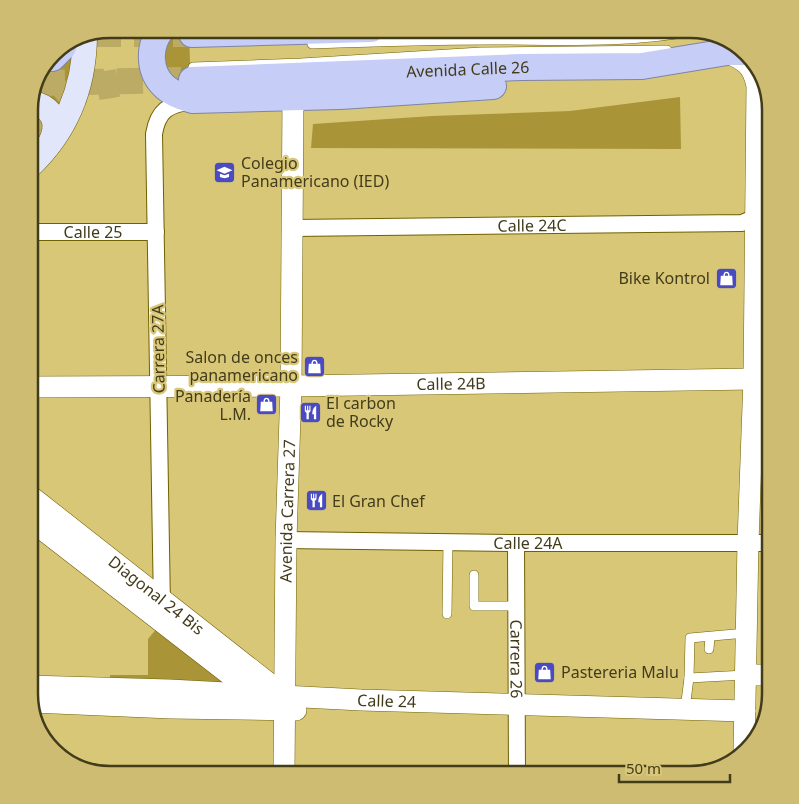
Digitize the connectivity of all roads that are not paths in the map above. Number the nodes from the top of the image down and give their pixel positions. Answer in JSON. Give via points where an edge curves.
{"nodes":[{"id":1,"x":156,"y":38,"type":"edge"},
{"id":2,"x":643,"y":38,"type":"edge"},
{"id":3,"x":84,"y":43,"type":"edge"},
{"id":4,"x":306,"y":44,"type":"dead end"},
{"id":5,"x":679,"y":50,"type":"dead end"},
{"id":6,"x":733,"y":52,"type":"edge"},
{"id":7,"x":642,"y":66,"type":"junction"},
{"id":8,"x":193,"y":82,"type":"junction"},
{"id":9,"x":757,"y":84,"type":"edge"},
{"id":10,"x":293,"y":98,"type":"junction"},
{"id":11,"x":38,"y":104,"type":"edge"},
{"id":12,"x":49,"y":145,"type":"junction"},
{"id":13,"x":38,"y":157,"type":"edge"},
{"id":14,"x":762,"y":194,"type":"edge"},
{"id":15,"x":762,"y":216,"type":"edge"},
{"id":16,"x":292,"y":228,"type":"junction"},
{"id":17,"x":38,"y":232,"type":"edge"},
{"id":18,"x":156,"y":232,"type":"junction"},
{"id":19,"x":762,"y":315,"type":"edge"},
{"id":20,"x":762,"y":347,"type":"edge"},
{"id":21,"x":754,"y":379,"type":"junction"},
{"id":22,"x":158,"y":386,"type":"junction"},
{"id":23,"x":291,"y":386,"type":"junction"},
{"id":24,"x":38,"y":387,"type":"edge"},
{"id":25,"x":38,"y":502,"type":"edge"},
{"id":26,"x":38,"y":526,"type":"edge"},
{"id":27,"x":286,"y":540,"type":"junction"},
{"id":28,"x":448,"y":542,"type":"junction"},
{"id":29,"x":748,"y":542,"type":"junction"},
{"id":30,"x":516,"y":543,"type":"junction"},
{"id":31,"x":762,"y":543,"type":"edge"},
{"id":32,"x":474,"y":574,"type":"dead end"},
{"id":33,"x":162,"y":598,"type":"junction"},
{"id":34,"x":517,"y":606,"type":"junction"},
{"id":35,"x":447,"y":614,"type":"dead end"},
{"id":36,"x":162,"y":621,"type":"junction"},
{"id":37,"x":746,"y":633,"type":"junction"},
{"id":38,"x":710,"y":637,"type":"junction"},
{"id":39,"x":709,"y":650,"type":"dead end"},
{"id":40,"x":745,"y":675,"type":"junction"},
{"id":41,"x":762,"y":675,"type":"edge"},
{"id":42,"x":689,"y":678,"type":"junction"},
{"id":43,"x":38,"y":686,"type":"edge"},
{"id":44,"x":255,"y":694,"type":"junction"},
{"id":45,"x":39,"y":702,"type":"edge"},
{"id":46,"x":282,"y":705,"type":"junction"},
{"id":47,"x":685,"y":709,"type":"junction"},
{"id":48,"x":518,"y":711,"type":"junction"},
{"id":49,"x":745,"y":718,"type":"junction"},
{"id":50,"x":745,"y":740,"type":"edge"},
{"id":51,"x":284,"y":766,"type":"edge"},
{"id":52,"x":517,"y":766,"type":"edge"}],
"edges":[{"from":1,"to":8,"type":"main road","via":[[152,52],[154,72],[164,86],[173,93]]},
{"from":2,"to":4,"type":"lane","via":[[616,41],[456,40]]},
{"from":3,"to":12,"type":"main road","via":[[82,72],[73,104]]},
{"from":5,"to":8,"type":"lane","via":[[481,52],[301,63]]},
{"from":6,"to":7,"type":"main road","name":"Avenida Calle 26"},
{"from":7,"to":8,"type":"main road","name":"Avenida Calle 26","via":[[521,67]]},
{"from":7,"to":10,"type":"main road","via":[[524,84]]},
{"from":8,"to":10,"type":"main road"},
{"from":8,"to":18,"type":"street","name":"Carrera 27A","via":[[162,113],[156,124]]},
{"from":9,"to":14,"type":"street"},
{"from":10,"to":16,"type":"street","name":"Avenida Carrera 27"},
{"from":11,"to":12,"type":"main road","via":[[52,115],[55,128]]},
{"from":12,"to":13,"type":"main road"},
{"from":15,"to":16,"type":"street","name":"Calle 24C","via":[[742,223]]},
{"from":16,"to":23,"type":"street","name":"Avenida Carrera 27"},
{"from":17,"to":18,"type":"street","name":"Calle 25"},
{"from":18,"to":22,"type":"street","name":"Carrera 27A"},
{"from":19,"to":20,"type":"street"},
{"from":20,"to":21,"type":"street"},
{"from":21,"to":23,"type":"street","name":"Calle 24B"},
{"from":21,"to":29,"type":"street"},
{"from":22,"to":23,"type":"street","name":"Calle 24B"},
{"from":22,"to":24,"type":"street","name":"Calle 24B"},
{"from":22,"to":33,"type":"street","name":"Carrera 27A"},
{"from":23,"to":27,"type":"street","name":"Avenida Carrera 27"},
{"from":25,"to":33,"type":"street","name":"Diagonal 24 Bis"},
{"from":26,"to":36,"type":"street","name":"Diagonal 24 Bis"},
{"from":27,"to":28,"type":"street","name":"Calle 24A"},
{"from":27,"to":46,"type":"street","name":"Avenida Carrera 27"},
{"from":28,"to":30,"type":"street","name":"Calle 24A"},
{"from":28,"to":35,"type":"lane"},
{"from":29,"to":30,"type":"street","name":"Calle 24A"},
{"from":29,"to":31,"type":"street","name":"Calle 24A"},
{"from":29,"to":37,"type":"street"},
{"from":30,"to":34,"type":"street","name":"Carrera 26"},
{"from":32,"to":34,"type":"lane","via":[[474,606]]},
{"from":33,"to":36,"type":"street","name":"Carrera 27A"},
{"from":33,"to":46,"type":"street","name":"Diagonal 24 Bis"},
{"from":34,"to":48,"type":"street","name":"Carrera 26"},
{"from":36,"to":44,"type":"street","name":"Diagonal 24 Bis"},
{"from":37,"to":38,"type":"lane"},
{"from":37,"to":40,"type":"street"},
{"from":38,"to":39,"type":"lane"},
{"from":38,"to":42,"type":"lane","via":[[690,638]]},
{"from":40,"to":41,"type":"street"},
{"from":40,"to":42,"type":"lane","via":[[708,672]]},
{"from":40,"to":49,"type":"street"},
{"from":42,"to":47,"type":"lane"},
{"from":43,"to":44,"type":"street","name":"Calle 24"},
{"from":44,"to":46,"type":"street","name":"Calle 24"},
{"from":45,"to":46,"type":"street","name":"Calle 24"},
{"from":46,"to":48,"type":"street","name":"Calle 24"},
{"from":46,"to":51,"type":"street","name":"Avenida Carrera 27"},
{"from":47,"to":48,"type":"street","name":"Calle 24"},
{"from":47,"to":49,"type":"street","name":"Calle 24"},
{"from":48,"to":49,"type":"street","name":"Calle 24"},
{"from":48,"to":52,"type":"street","name":"Carrera 26"},
{"from":49,"to":50,"type":"street"}]}
